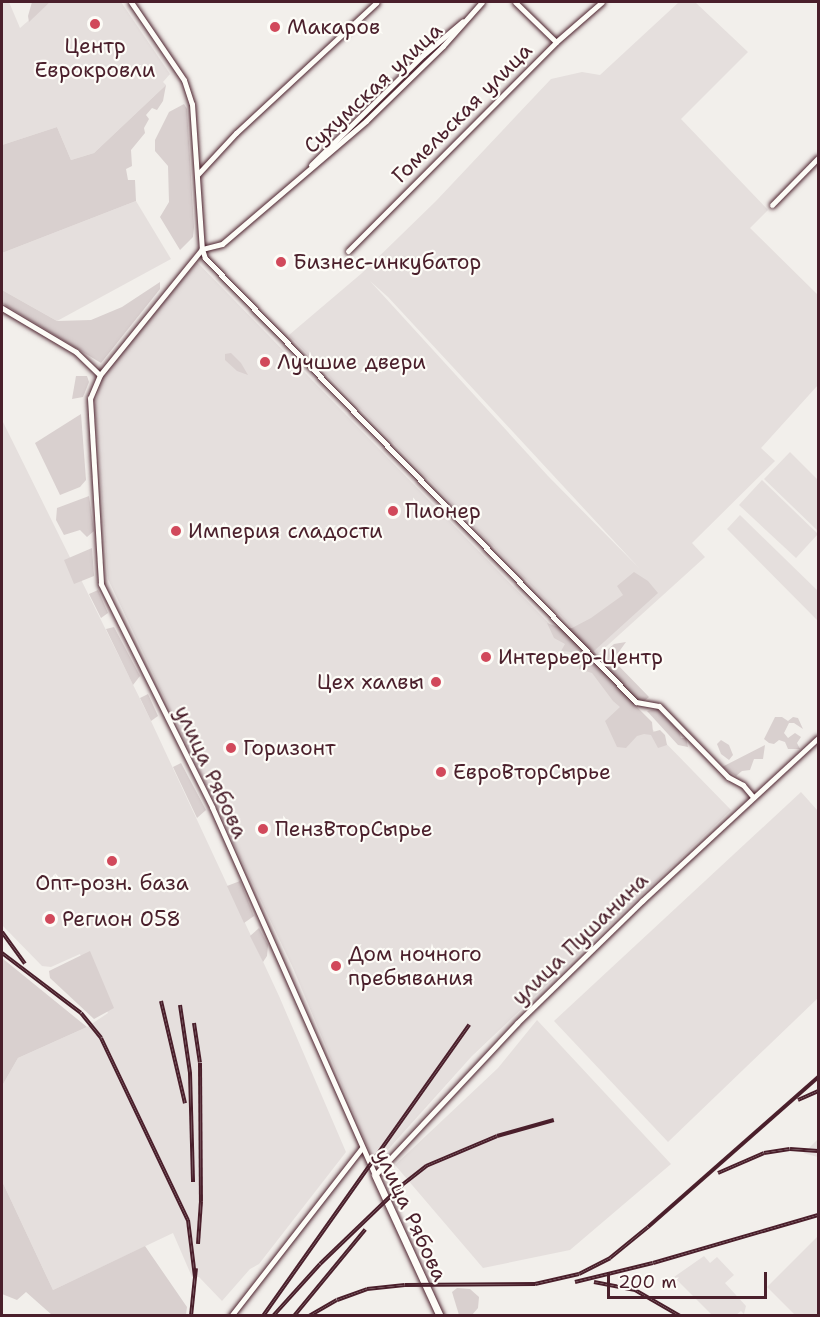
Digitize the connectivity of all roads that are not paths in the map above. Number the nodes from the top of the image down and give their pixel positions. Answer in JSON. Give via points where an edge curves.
{"nodes":[{"id":1,"x":131,"y":2,"type":"edge"},
{"id":2,"x":377,"y":2,"type":"edge"},
{"id":3,"x":482,"y":2,"type":"edge"},
{"id":4,"x":515,"y":2,"type":"edge"},
{"id":5,"x":602,"y":2,"type":"edge"},
{"id":6,"x":556,"y":42,"type":"junction"},
{"id":7,"x":819,"y":158,"type":"edge"},
{"id":8,"x":198,"y":174,"type":"junction"},
{"id":9,"x":772,"y":205,"type":"dead end"},
{"id":10,"x":202,"y":249,"type":"junction"},
{"id":11,"x":348,"y":251,"type":"dead end"},
{"id":12,"x":2,"y":308,"type":"edge"},
{"id":13,"x":100,"y":375,"type":"junction"},
{"id":14,"x":819,"y":738,"type":"edge"},
{"id":15,"x":753,"y":797,"type":"junction"},
{"id":16,"x":362,"y":1148,"type":"junction"},
{"id":17,"x":375,"y":1175,"type":"junction"},
{"id":18,"x":231,"y":1316,"type":"edge"},
{"id":19,"x":440,"y":1316,"type":"edge"}],
"edges":[{"from":1,"to":8,"type":"street","via":[[184,80],[192,104]]},
{"from":2,"to":8,"type":"street"},
{"from":3,"to":10,"type":"street","name":"Сухумская улица","via":[[382,94],[296,182],[222,244]]},
{"from":4,"to":6,"type":"street"},
{"from":5,"to":6,"type":"street","name":"Гомельская улица"},
{"from":6,"to":11,"type":"street","name":"Гомельская улица"},
{"from":7,"to":9,"type":"street"},
{"from":8,"to":10,"type":"street"},
{"from":10,"to":13,"type":"street","name":"улица Рябова"},
{"from":10,"to":15,"type":"street","via":[[205,258],[636,702],[659,706],[728,777]]},
{"from":12,"to":13,"type":"street","via":[[76,352]]},
{"from":13,"to":16,"type":"street","name":"улица Рябова","via":[[90,398],[101,584],[212,807]]},
{"from":14,"to":15,"type":"street","name":"улица Пушанина"},
{"from":15,"to":17,"type":"street","name":"улица Пушанина","via":[[517,1023]]},
{"from":16,"to":17,"type":"street","name":"улица Рябова"},
{"from":16,"to":18,"type":"street"},
{"from":17,"to":19,"type":"main road","name":"улица Рябова"}]}
